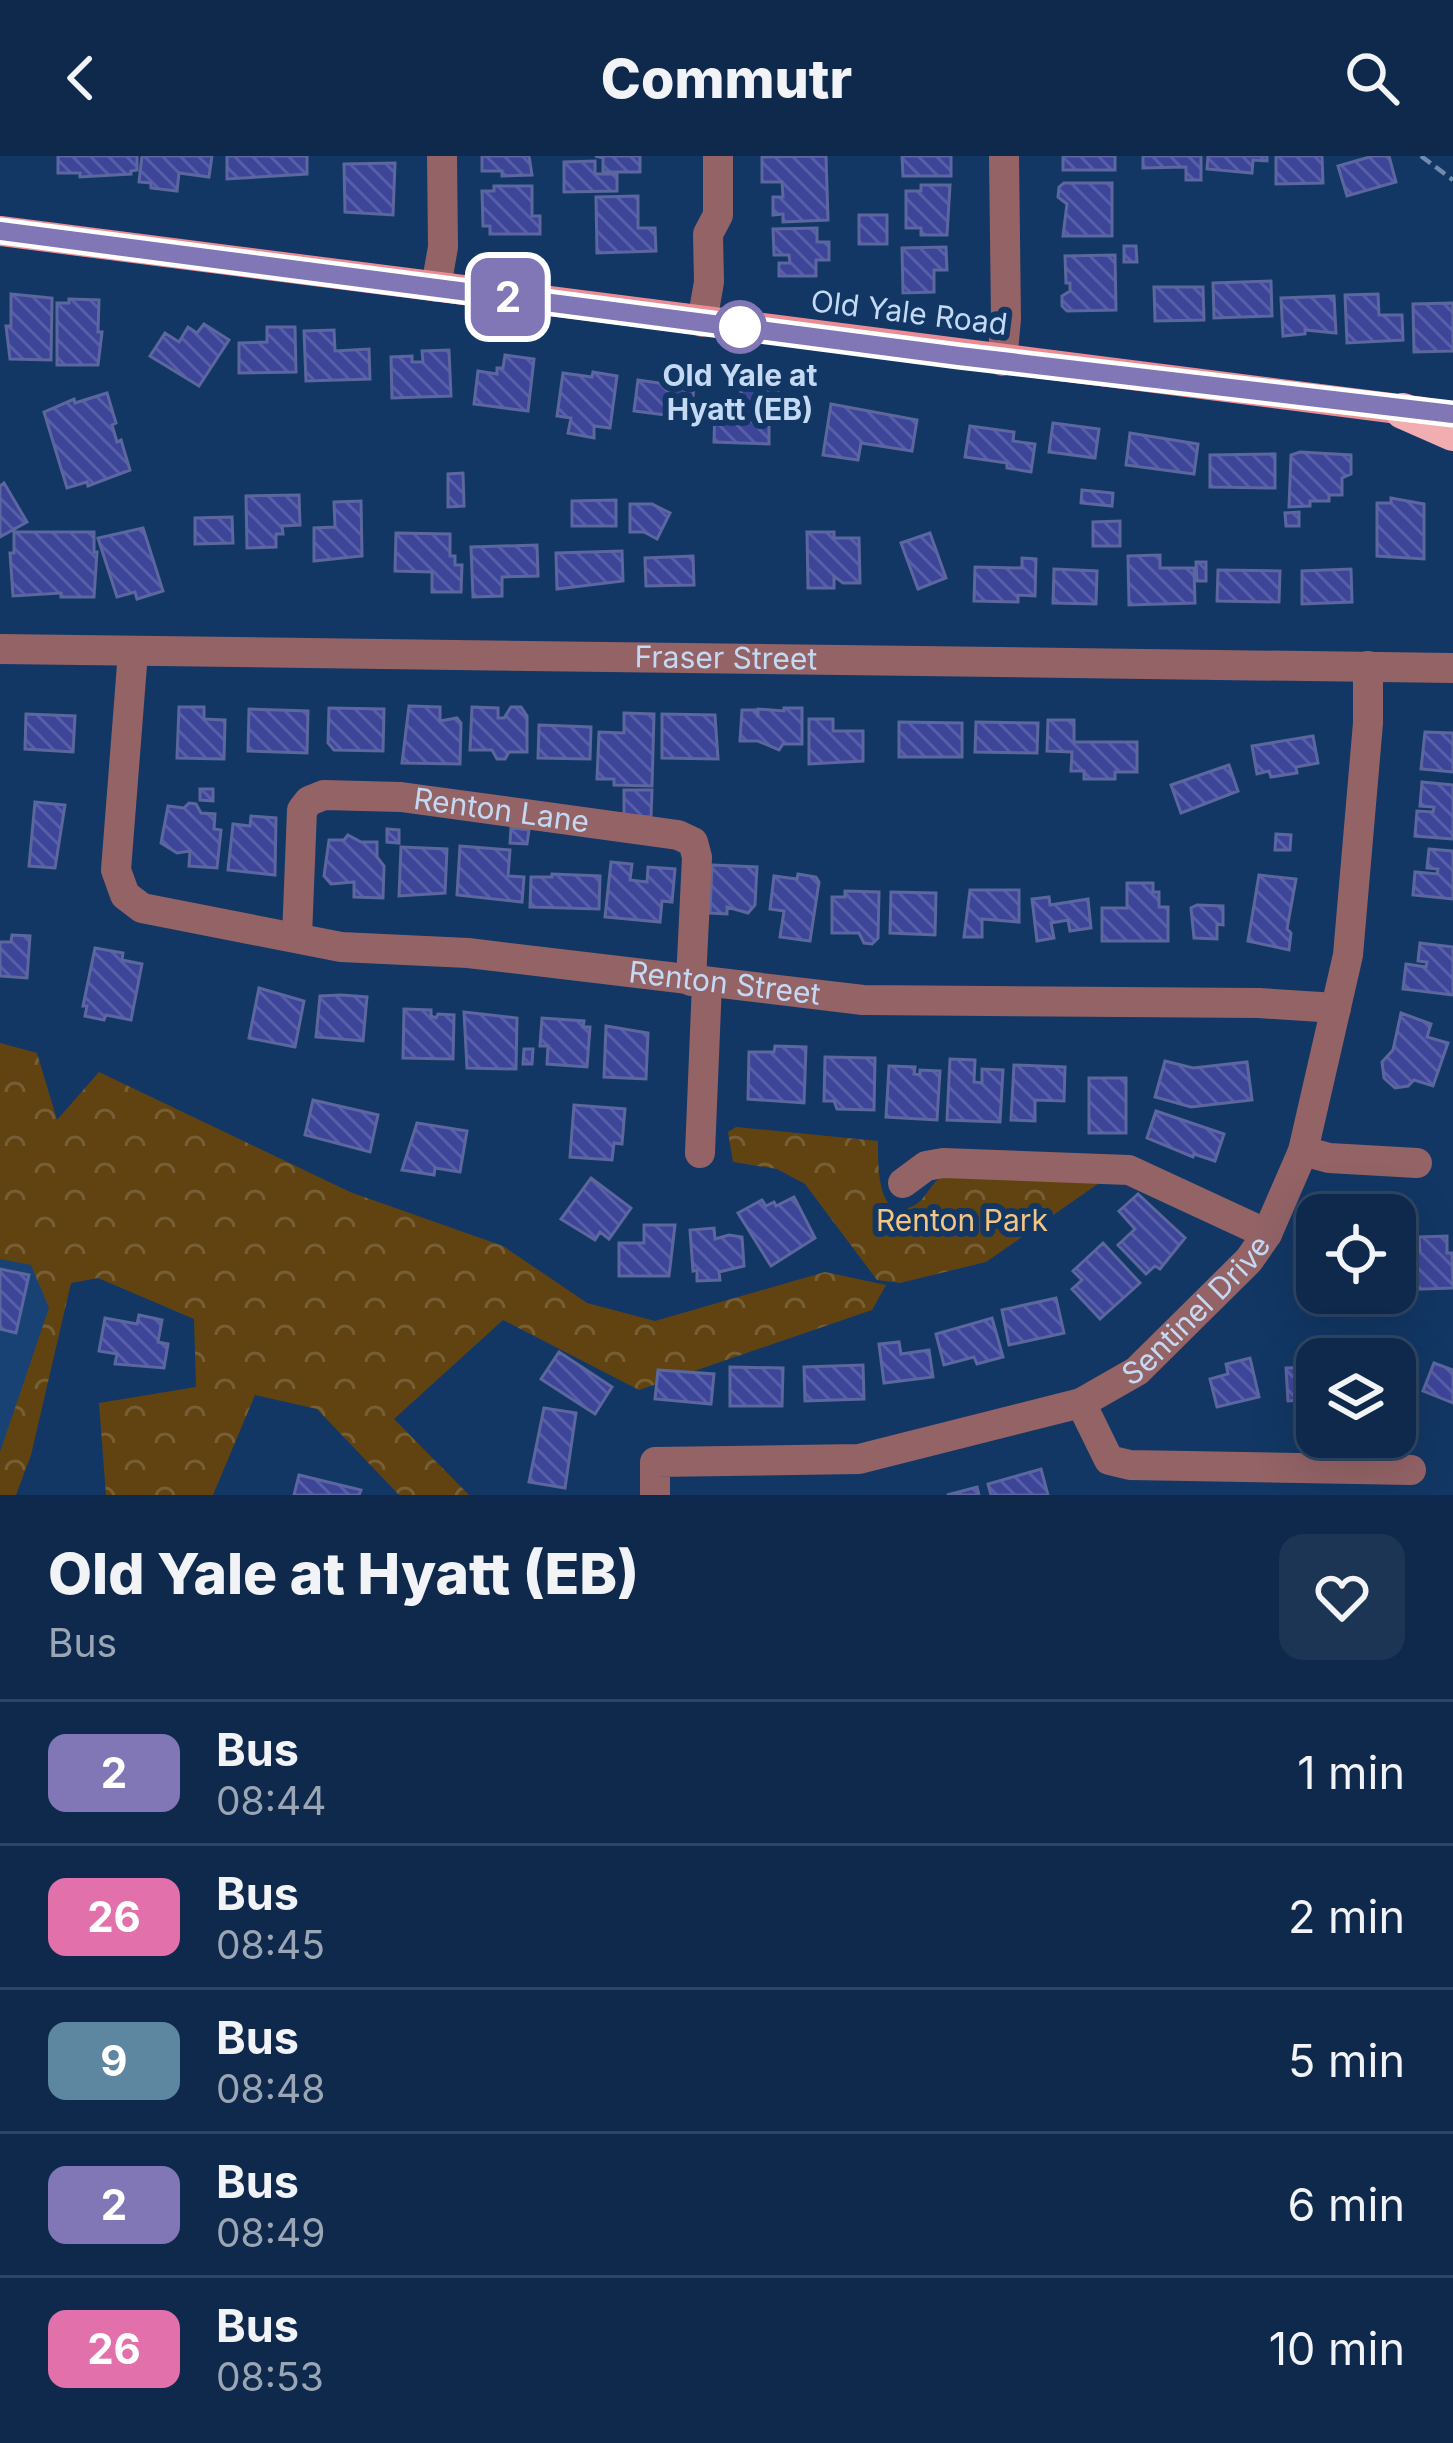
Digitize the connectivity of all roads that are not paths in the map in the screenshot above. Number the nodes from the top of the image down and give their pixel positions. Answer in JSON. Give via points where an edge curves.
{"nodes":[{"id":1,"x":442,"y":156,"type":"edge"},
{"id":2,"x":697,"y":156,"type":"edge"},
{"id":3,"x":718,"y":156,"type":"edge"},
{"id":4,"x":1004,"y":156,"type":"edge"},
{"id":5,"x":0,"y":231,"type":"edge"},
{"id":6,"x":708,"y":234,"type":"junction"},
{"id":7,"x":436,"y":287,"type":"junction"},
{"id":8,"x":702,"y":322,"type":"junction"},
{"id":9,"x":1002,"y":361,"type":"junction"},
{"id":10,"x":1403,"y":411,"type":"junction"},
{"id":11,"x":1453,"y":414,"type":"edge"},
{"id":12,"x":1453,"y":433,"type":"edge"},
{"id":13,"x":0,"y":649,"type":"edge"},
{"id":14,"x":133,"y":652,"type":"junction"},
{"id":15,"x":1368,"y":666,"type":"junction"},
{"id":16,"x":1453,"y":668,"type":"edge"},
{"id":17,"x":297,"y":937,"type":"junction"},
{"id":18,"x":699,"y":982,"type":"junction"},
{"id":19,"x":1336,"y":1008,"type":"junction"},
{"id":20,"x":1303,"y":1151,"type":"junction"},
{"id":21,"x":700,"y":1153,"type":"dead end"},
{"id":22,"x":1417,"y":1163,"type":"dead end"},
{"id":23,"x":903,"y":1183,"type":"dead end"},
{"id":24,"x":1267,"y":1234,"type":"junction"},
{"id":25,"x":1081,"y":1403,"type":"junction"},
{"id":26,"x":1411,"y":1470,"type":"dead end"},
{"id":27,"x":655,"y":1495,"type":"edge"}],
"edges":[{"from":1,"to":7,"type":"street"},
{"from":2,"to":6,"type":"street","via":[[698,216]]},
{"from":3,"to":6,"type":"street","via":[[718,215]]},
{"from":4,"to":9,"type":"street"},
{"from":5,"to":7,"type":"main road","name":"Old Yale Road"},
{"from":6,"to":8,"type":"street"},
{"from":7,"to":8,"type":"main road","name":"Old Yale Road"},
{"from":8,"to":9,"type":"main road","name":"Old Yale Road"},
{"from":9,"to":10,"type":"main road","name":"Old Yale Road"},
{"from":10,"to":11,"type":"main road","name":"Old Yale Road"},
{"from":10,"to":12,"type":"highway"},
{"from":13,"to":14,"type":"street","name":"Fraser Street"},
{"from":14,"to":15,"type":"street","name":"Fraser Street"},
{"from":14,"to":17,"type":"street","name":"Renton Street","via":[[116,870],[124,895],[142,908]]},
{"from":15,"to":16,"type":"street","name":"Fraser Street"},
{"from":15,"to":19,"type":"street","name":"Sentinel Drive","via":[[1350,934]]},
{"from":17,"to":18,"type":"street","name":"Renton Street"},
{"from":17,"to":18,"type":"street","name":"Renton Lane","via":[[302,810],[324,795],[401,797],[692,842]]},
{"from":18,"to":19,"type":"street","name":"Renton Street","via":[[863,1000]]},
{"from":18,"to":21,"type":"street"},
{"from":19,"to":20,"type":"street","name":"Sentinel Drive"},
{"from":20,"to":22,"type":"street"},
{"from":20,"to":24,"type":"street","name":"Sentinel Drive"},
{"from":23,"to":24,"type":"street","via":[[944,1163],[1129,1170]]},
{"from":24,"to":25,"type":"street","name":"Sentinel Drive","via":[[1137,1371]]},
{"from":25,"to":26,"type":"street","via":[[1109,1460],[1130,1465]]},
{"from":25,"to":27,"type":"street","name":"Sentinel Drive","via":[[859,1459],[656,1462]]}]}
